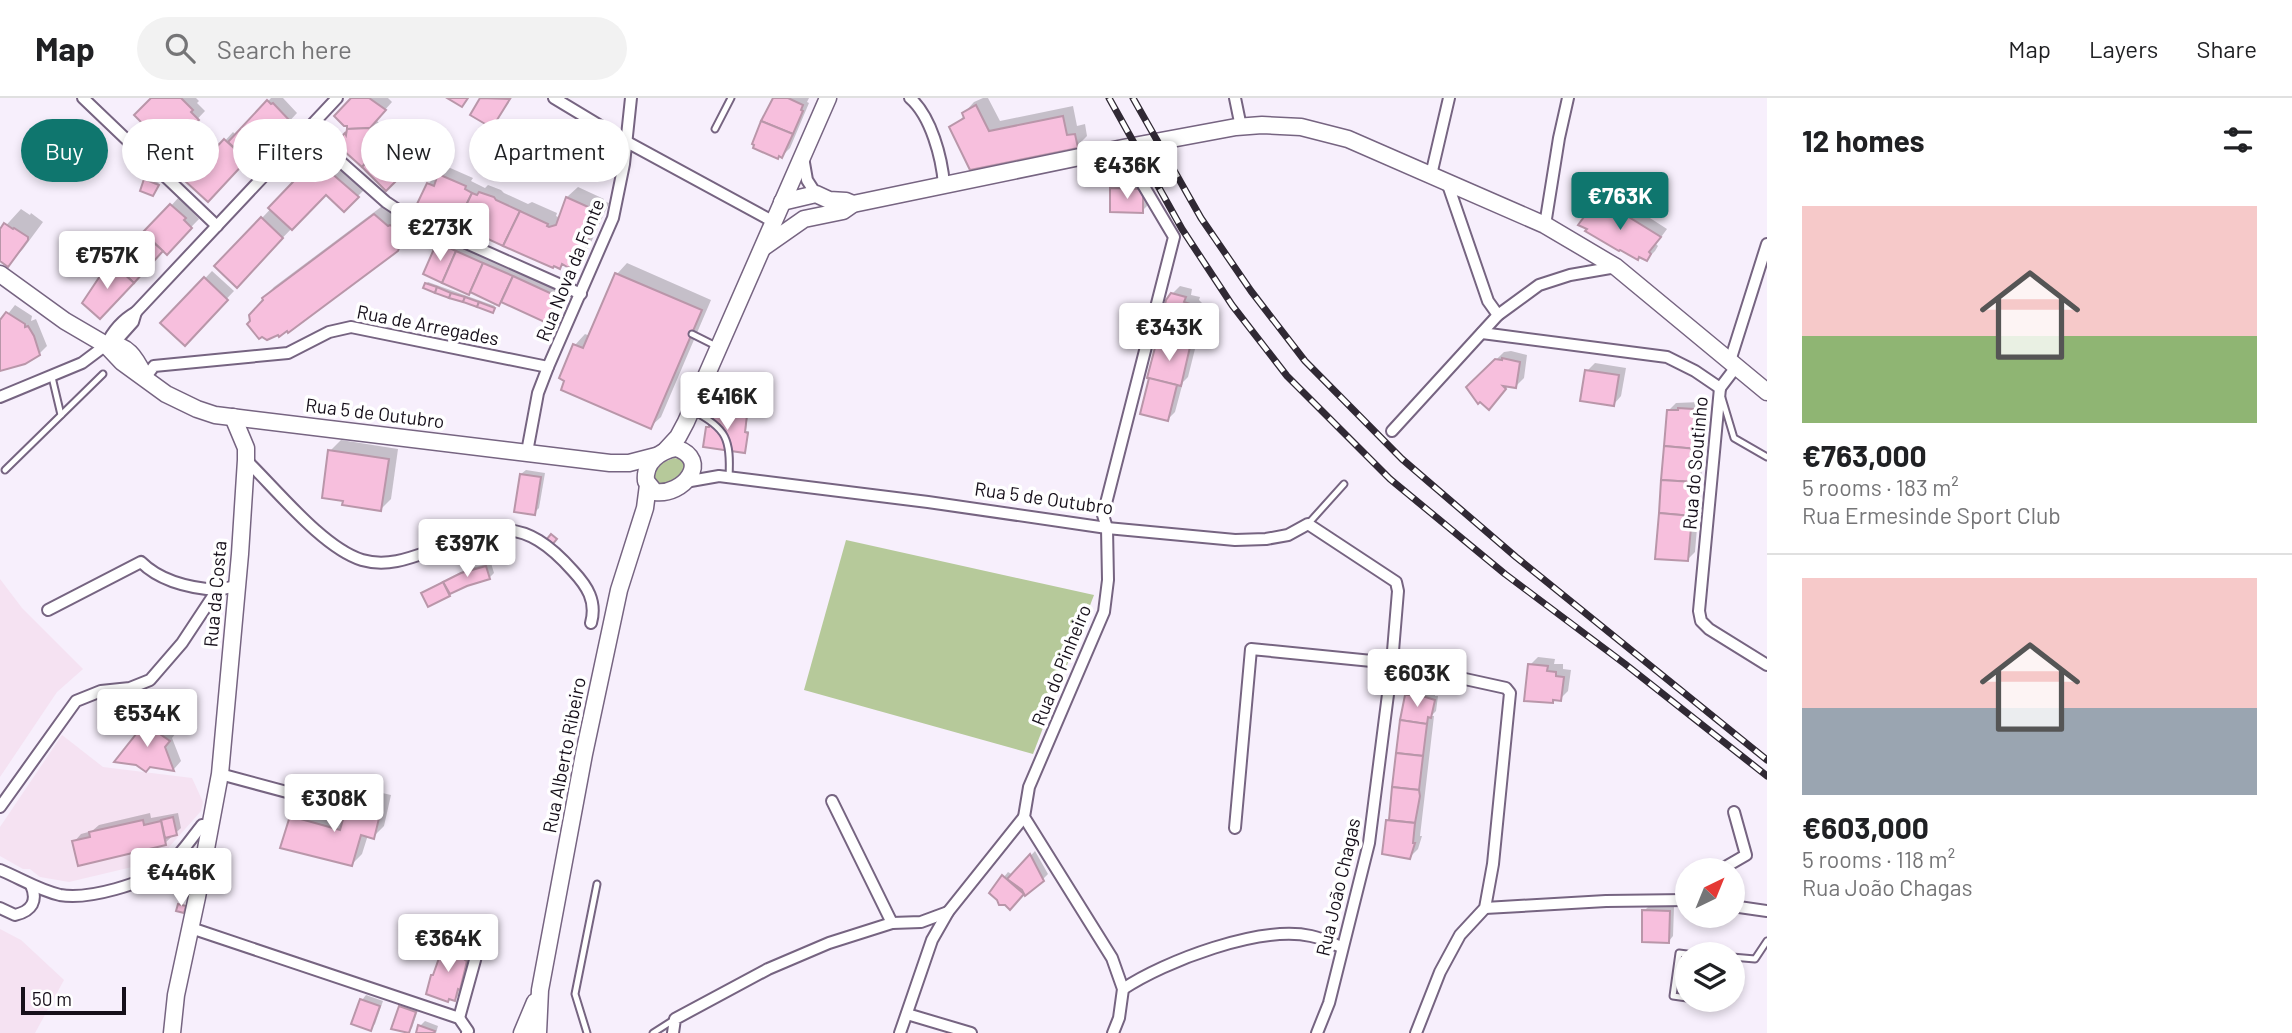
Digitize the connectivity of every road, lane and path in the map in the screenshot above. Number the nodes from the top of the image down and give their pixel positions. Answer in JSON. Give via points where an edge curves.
{"nodes":[{"id":1,"x":83,"y":98,"type":"edge"},
{"id":2,"x":337,"y":98,"type":"edge"},
{"id":3,"x":554,"y":98,"type":"edge"},
{"id":4,"x":631,"y":98,"type":"edge"},
{"id":5,"x":732,"y":98,"type":"edge"},
{"id":6,"x":828,"y":98,"type":"edge"},
{"id":7,"x":1235,"y":98,"type":"edge"},
{"id":8,"x":1450,"y":98,"type":"edge"},
{"id":9,"x":1568,"y":98,"type":"edge"},
{"id":10,"x":917,"y":100,"type":"edge"},
{"id":11,"x":317,"y":119,"type":"edge"},
{"id":12,"x":589,"y":119,"type":"edge"},
{"id":13,"x":629,"y":120,"type":"edge"},
{"id":14,"x":1241,"y":127,"type":"junction"},
{"id":15,"x":715,"y":129,"type":"dead end"},
{"id":16,"x":629,"y":143,"type":"edge"},
{"id":17,"x":803,"y":157,"type":"junction"},
{"id":18,"x":347,"y":167,"type":"edge"},
{"id":19,"x":1431,"y":175,"type":"junction"},
{"id":20,"x":1093,"y":178,"type":"dead end"},
{"id":21,"x":258,"y":182,"type":"edge"},
{"id":22,"x":621,"y":182,"type":"edge"},
{"id":23,"x":1447,"y":182,"type":"junction"},
{"id":24,"x":944,"y":185,"type":"junction"},
{"id":25,"x":816,"y":194,"type":"junction"},
{"id":26,"x":782,"y":202,"type":"junction"},
{"id":27,"x":853,"y":204,"type":"junction"},
{"id":28,"x":804,"y":219,"type":"junction"},
{"id":29,"x":774,"y":222,"type":"junction"},
{"id":30,"x":1545,"y":225,"type":"junction"},
{"id":31,"x":217,"y":226,"type":"junction"},
{"id":32,"x":1767,"y":244,"type":"edge"},
{"id":33,"x":764,"y":247,"type":"junction"},
{"id":34,"x":1616,"y":267,"type":"junction"},
{"id":35,"x":0,"y":274,"type":"edge"},
{"id":36,"x":581,"y":294,"type":"junction"},
{"id":37,"x":136,"y":312,"type":"junction"},
{"id":38,"x":1498,"y":315,"type":"junction"},
{"id":39,"x":130,"y":327,"type":"junction"},
{"id":40,"x":1482,"y":333,"type":"junction"},
{"id":41,"x":692,"y":334,"type":"dead end"},
{"id":42,"x":106,"y":345,"type":"junction"},
{"id":43,"x":719,"y":347,"type":"junction"},
{"id":44,"x":130,"y":352,"type":"junction"},
{"id":45,"x":1733,"y":364,"type":"junction"},
{"id":46,"x":548,"y":368,"type":"junction"},
{"id":47,"x":103,"y":373,"type":"dead end"},
{"id":48,"x":52,"y":376,"type":"junction"},
{"id":49,"x":145,"y":377,"type":"junction"},
{"id":50,"x":1720,"y":388,"type":"junction"},
{"id":51,"x":1767,"y":392,"type":"edge"},
{"id":52,"x":0,"y":397,"type":"edge"},
{"id":53,"x":61,"y":415,"type":"junction"},
{"id":54,"x":689,"y":416,"type":"junction"},
{"id":55,"x":233,"y":417,"type":"junction"},
{"id":56,"x":257,"y":420,"type":"junction"},
{"id":57,"x":1391,"y":431,"type":"dead end"},
{"id":58,"x":527,"y":452,"type":"junction"},
{"id":59,"x":661,"y":453,"type":"junction"},
{"id":60,"x":246,"y":454,"type":"junction"},
{"id":61,"x":689,"y":455,"type":"junction"},
{"id":62,"x":1767,"y":457,"type":"edge"},
{"id":63,"x":610,"y":463,"type":"junction"},
{"id":64,"x":5,"y":470,"type":"dead end"},
{"id":65,"x":724,"y":477,"type":"junction"},
{"id":66,"x":647,"y":483,"type":"junction"},
{"id":67,"x":1344,"y":484,"type":"dead end"},
{"id":68,"x":680,"y":486,"type":"junction"},
{"id":69,"x":1308,"y":524,"type":"junction"},
{"id":70,"x":1107,"y":528,"type":"junction"},
{"id":71,"x":638,"y":530,"type":"junction"},
{"id":72,"x":237,"y":586,"type":"junction"},
{"id":73,"x":217,"y":590,"type":"junction"},
{"id":74,"x":48,"y":610,"type":"dead end"},
{"id":75,"x":591,"y":622,"type":"dead end"},
{"id":76,"x":1392,"y":663,"type":"junction"},
{"id":77,"x":1767,"y":665,"type":"edge"},
{"id":78,"x":220,"y":774,"type":"junction"},
{"id":79,"x":832,"y":801,"type":"dead end"},
{"id":80,"x":339,"y":806,"type":"dead end"},
{"id":81,"x":0,"y":807,"type":"edge"},
{"id":82,"x":1734,"y":812,"type":"dead end"},
{"id":83,"x":1024,"y":817,"type":"junction"},
{"id":84,"x":211,"y":827,"type":"junction"},
{"id":85,"x":1235,"y":828,"type":"dead end"},
{"id":86,"x":1741,"y":858,"type":"edge"},
{"id":87,"x":0,"y":870,"type":"edge"},
{"id":88,"x":597,"y":884,"type":"dead end"},
{"id":89,"x":31,"y":885,"type":"junction"},
{"id":90,"x":1675,"y":900,"type":"edge"},
{"id":91,"x":0,"y":908,"type":"edge"},
{"id":92,"x":1485,"y":908,"type":"junction"},
{"id":93,"x":1745,"y":908,"type":"edge"},
{"id":94,"x":1767,"y":911,"type":"edge"},
{"id":95,"x":948,"y":912,"type":"junction"},
{"id":96,"x":892,"y":923,"type":"junction"},
{"id":97,"x":191,"y":928,"type":"junction"},
{"id":98,"x":1767,"y":941,"type":"edge"},
{"id":99,"x":480,"y":942,"type":"dead end"},
{"id":100,"x":1341,"y":947,"type":"junction"},
{"id":101,"x":1745,"y":958,"type":"edge"},
{"id":102,"x":1123,"y":989,"type":"junction"},
{"id":103,"x":540,"y":990,"type":"junction"},
{"id":104,"x":907,"y":1014,"type":"junction"},
{"id":105,"x":459,"y":1018,"type":"junction"},
{"id":106,"x":675,"y":1019,"type":"junction"},
{"id":107,"x":172,"y":1033,"type":"edge"},
{"id":108,"x":467,"y":1033,"type":"edge"},
{"id":109,"x":522,"y":1033,"type":"edge"},
{"id":110,"x":538,"y":1033,"type":"edge"},
{"id":111,"x":587,"y":1033,"type":"edge"},
{"id":112,"x":653,"y":1033,"type":"edge"},
{"id":113,"x":673,"y":1033,"type":"edge"},
{"id":114,"x":900,"y":1033,"type":"edge"},
{"id":115,"x":971,"y":1033,"type":"edge"},
{"id":116,"x":1113,"y":1033,"type":"edge"},
{"id":117,"x":1317,"y":1033,"type":"edge"},
{"id":118,"x":1416,"y":1033,"type":"edge"}],
"edges":[{"from":1,"to":31,"type":"street"},
{"from":2,"to":11,"type":"street"},
{"from":3,"to":12,"type":"street"},
{"from":4,"to":13,"type":"street","name":"Rua Nova da Fonte"},
{"from":5,"to":15,"type":"lane"},
{"from":6,"to":17,"type":"main road"},
{"from":7,"to":14,"type":"street"},
{"from":8,"to":19,"type":"street"},
{"from":9,"to":30,"type":"street"},
{"from":10,"to":24,"type":"street","via":[[936,144]]},
{"from":14,"to":19,"type":"main road","via":[[1301,127],[1348,139]]},
{"from":14,"to":24,"type":"main road"},
{"from":16,"to":29,"type":"street"},
{"from":17,"to":25,"type":"street","via":[[807,180]]},
{"from":17,"to":26,"type":"main road"},
{"from":18,"to":36,"type":"street","via":[[410,218]]},
{"from":19,"to":23,"type":"main road"},
{"from":20,"to":70,"type":"street","name":"Rua do Pinheiro","via":[[1136,173],[1174,237],[1103,515]]},
{"from":21,"to":31,"type":"street"},
{"from":22,"to":36,"type":"street","name":"Rua Nova da Fonte","via":[[613,218]]},
{"from":23,"to":30,"type":"main road"},
{"from":23,"to":38,"type":"street","via":[[1488,301]]},
{"from":24,"to":27,"type":"main road"},
{"from":25,"to":26,"type":"main road"},
{"from":25,"to":27,"type":"main road"},
{"from":26,"to":28,"type":"main road"},
{"from":26,"to":29,"type":"main road"},
{"from":27,"to":28,"type":"main road","via":[[844,211]]},
{"from":28,"to":33,"type":"main road"},
{"from":29,"to":33,"type":"main road"},
{"from":30,"to":34,"type":"main road"},
{"from":31,"to":37,"type":"street"},
{"from":32,"to":45,"type":"street"},
{"from":33,"to":43,"type":"main road"},
{"from":34,"to":38,"type":"street","via":[[1539,285]]},
{"from":34,"to":45,"type":"main road"},
{"from":35,"to":42,"type":"main road","name":"Rua 5 de Outubro"},
{"from":36,"to":46,"type":"street","name":"Rua Nova da Fonte"},
{"from":37,"to":39,"type":"street"},
{"from":37,"to":42,"type":"street","via":[[112,332]]},
{"from":38,"to":40,"type":"street"},
{"from":39,"to":42,"type":"street"},
{"from":39,"to":44,"type":"street"},
{"from":40,"to":50,"type":"street","name":"Rua do Soutinho","via":[[1667,357]]},
{"from":40,"to":57,"type":"street"},
{"from":41,"to":43,"type":"lane"},
{"from":42,"to":44,"type":"main road","name":"Rua 5 de Outubro"},
{"from":42,"to":48,"type":"street","via":[[82,363]]},
{"from":42,"to":49,"type":"main road","name":"Rua 5 de Outubro"},
{"from":43,"to":54,"type":"main road"},
{"from":44,"to":49,"type":"main road","name":"Rua 5 de Outubro"},
{"from":45,"to":50,"type":"street"},
{"from":45,"to":51,"type":"main road"},
{"from":46,"to":49,"type":"street","name":"Rua de Arregades","via":[[351,327],[328,332],[288,353],[154,366]]},
{"from":46,"to":58,"type":"street","name":"Rua Nova da Fonte","via":[[538,393]]},
{"from":47,"to":53,"type":"lane"},
{"from":48,"to":52,"type":"street"},
{"from":48,"to":53,"type":"lane"},
{"from":49,"to":55,"type":"main road","name":"Rua 5 de Outubro","via":[[197,409]]},
{"from":50,"to":62,"type":"lane","via":[[1734,438]]},
{"from":50,"to":77,"type":"street","name":"Rua do Soutinho","via":[[1699,611],[1709,629]]},
{"from":53,"to":64,"type":"lane"},
{"from":54,"to":59,"type":"main road","via":[[678,437]]},
{"from":54,"to":61,"type":"main road","via":[[684,437]]},
{"from":54,"to":65,"type":"lane","via":[[707,418],[724,433],[730,459]]},
{"from":55,"to":56,"type":"main road","name":"Rua 5 de Outubro"},
{"from":55,"to":60,"type":"main road","name":"Rua da Costa"},
{"from":56,"to":58,"type":"main road","name":"Rua 5 de Outubro"},
{"from":56,"to":60,"type":"main road","name":"Rua da Costa"},
{"from":58,"to":63,"type":"main road","name":"Rua 5 de Outubro"},
{"from":59,"to":61,"type":"main road","via":[[676,448]]},
{"from":59,"to":63,"type":"main road","name":"Rua 5 de Outubro","via":[[629,463]]},
{"from":59,"to":66,"type":"main road","via":[[648,466]]},
{"from":60,"to":72,"type":"main road","name":"Rua da Costa"},
{"from":60,"to":75,"type":"street","via":[[318,533],[345,554],[366,561],[402,562],[502,529],[527,534],[549,547],[585,584],[594,612]]},
{"from":61,"to":65,"type":"street","name":"Rua 5 de Outubro","via":[[703,470]]},
{"from":61,"to":68,"type":"main road","via":[[691,475]]},
{"from":63,"to":66,"type":"main road","name":"Rua 5 de Outubro","via":[[634,471]]},
{"from":65,"to":68,"type":"street","name":"Rua 5 de Outubro"},
{"from":65,"to":70,"type":"street","name":"Rua 5 de Outubro"},
{"from":66,"to":68,"type":"main road","via":[[655,492],[665,493]]},
{"from":66,"to":71,"type":"main road","name":"Rua Alberto Ribeiro"},
{"from":67,"to":69,"type":"lane","name":"Rua 5 de Outubro"},
{"from":68,"to":71,"type":"main road","name":"Rua Alberto Ribeiro","via":[[657,504]]},
{"from":69,"to":70,"type":"street","name":"Rua 5 de Outubro","via":[[1289,535],[1245,540]]},
{"from":69,"to":76,"type":"street","name":"Rua João Chagas","via":[[1396,582]]},
{"from":70,"to":83,"type":"street","name":"Rua do Pinheiro","via":[[1104,612],[1029,787]]},
{"from":71,"to":103,"type":"main road","name":"Rua Alberto Ribeiro","via":[[619,590],[584,754]]},
{"from":72,"to":73,"type":"street"},
{"from":72,"to":78,"type":"main road","name":"Rua da Costa"},
{"from":73,"to":74,"type":"street","via":[[170,581],[141,562]]},
{"from":73,"to":81,"type":"street","via":[[182,643],[150,680],[76,701]]},
{"from":76,"to":85,"type":"street","via":[[1251,649]]},
{"from":76,"to":92,"type":"street","via":[[1506,688],[1510,693]]},
{"from":76,"to":100,"type":"street","name":"Rua João Chagas","via":[[1369,843]]},
{"from":78,"to":80,"type":"street"},
{"from":78,"to":84,"type":"main road","name":"Rua da Costa"},
{"from":79,"to":96,"type":"street"},
{"from":82,"to":86,"type":"street","via":[[1746,855]]},
{"from":83,"to":95,"type":"street"},
{"from":83,"to":102,"type":"street","via":[[1112,958]]},
{"from":84,"to":89,"type":"street","via":[[202,825],[169,865],[143,880],[76,897]]},
{"from":84,"to":97,"type":"main road","name":"Rua da Costa"},
{"from":87,"to":89,"type":"street"},
{"from":88,"to":111,"type":"lane","via":[[575,994]]},
{"from":89,"to":91,"type":"street","via":[[35,894],[30,909],[15,915]]},
{"from":90,"to":92,"type":"street"},
{"from":92,"to":118,"type":"street","via":[[1460,935]]},
{"from":93,"to":94,"type":"street"},
{"from":95,"to":96,"type":"street","via":[[921,922]]},
{"from":95,"to":104,"type":"street","via":[[932,940]]},
{"from":96,"to":106,"type":"street","via":[[768,969]]},
{"from":97,"to":105,"type":"street"},
{"from":97,"to":107,"type":"main road","name":"Rua da Costa"},
{"from":98,"to":101,"type":"lane","via":[[1755,959]]},
{"from":99,"to":105,"type":"street"},
{"from":100,"to":102,"type":"street","via":[[1310,935],[1245,939],[1203,951]]},
{"from":100,"to":117,"type":"street","name":"Rua João Chagas"},
{"from":102,"to":116,"type":"street"},
{"from":103,"to":109,"type":"main road","name":"Rua Alberto Ribeiro"},
{"from":103,"to":110,"type":"main road","name":"Rua Alberto Ribeiro"},
{"from":104,"to":114,"type":"street"},
{"from":104,"to":115,"type":"street"},
{"from":105,"to":108,"type":"street"},
{"from":106,"to":112,"type":"lane"},
{"from":106,"to":113,"type":"street"}]}
